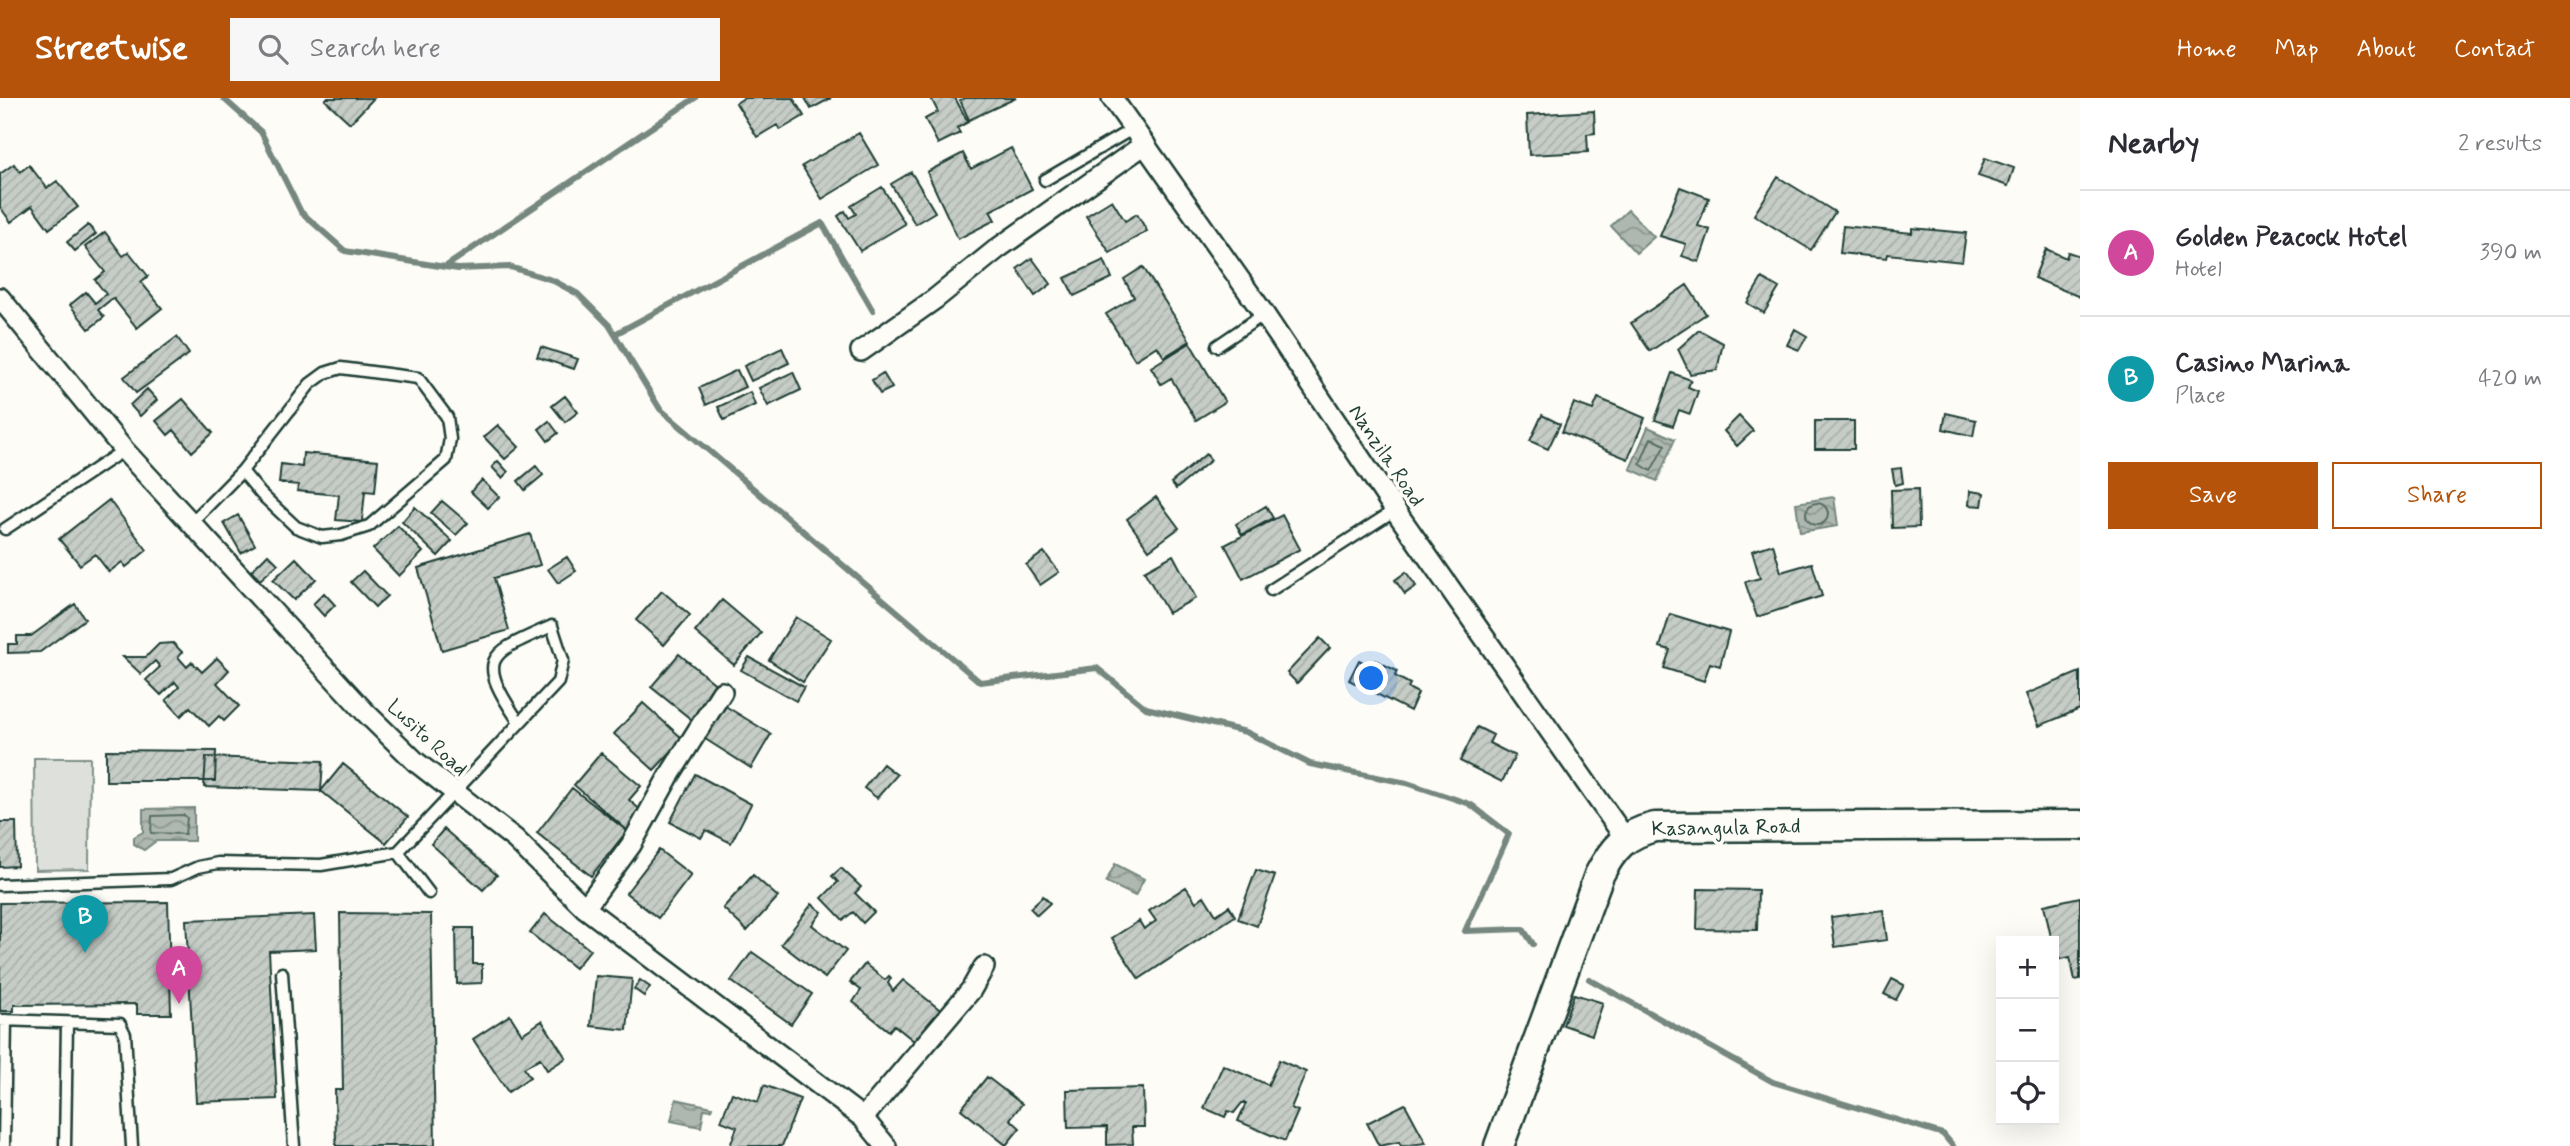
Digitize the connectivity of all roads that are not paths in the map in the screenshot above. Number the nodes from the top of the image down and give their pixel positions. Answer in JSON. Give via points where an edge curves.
{"nodes":[{"id":1,"x":1112,"y":98,"type":"edge"},
{"id":2,"x":1140,"y":136,"type":"junction"},
{"id":3,"x":1045,"y":180,"type":"dead end"},
{"id":4,"x":0,"y":298,"type":"edge"},
{"id":5,"x":1264,"y":314,"type":"junction"},
{"id":6,"x":1217,"y":346,"type":"dead end"},
{"id":7,"x":861,"y":351,"type":"dead end"},
{"id":8,"x":124,"y":450,"type":"junction"},
{"id":9,"x":242,"y":471,"type":"junction"},
{"id":10,"x":1395,"y":510,"type":"junction"},
{"id":11,"x":192,"y":521,"type":"junction"},
{"id":12,"x":5,"y":529,"type":"dead end"},
{"id":13,"x":1271,"y":590,"type":"dead end"},
{"id":14,"x":722,"y":692,"type":"dead end"},
{"id":15,"x":519,"y":722,"type":"junction"},
{"id":16,"x":454,"y":794,"type":"junction"},
{"id":17,"x":2080,"y":825,"type":"edge"},
{"id":18,"x":1625,"y":838,"type":"junction"},
{"id":19,"x":398,"y":852,"type":"junction"},
{"id":20,"x":0,"y":885,"type":"edge"},
{"id":21,"x":429,"y":893,"type":"dead end"},
{"id":22,"x":585,"y":908,"type":"junction"},
{"id":23,"x":984,"y":967,"type":"dead end"},
{"id":24,"x":282,"y":974,"type":"dead end"},
{"id":25,"x":3,"y":1020,"type":"edge"},
{"id":26,"x":67,"y":1023,"type":"junction"},
{"id":27,"x":863,"y":1118,"type":"junction"},
{"id":28,"x":4,"y":1146,"type":"edge"},
{"id":29,"x":65,"y":1146,"type":"edge"},
{"id":30,"x":132,"y":1146,"type":"edge"},
{"id":31,"x":293,"y":1146,"type":"edge"},
{"id":32,"x":886,"y":1146,"type":"edge"},
{"id":33,"x":1500,"y":1146,"type":"edge"}],
"edges":[{"from":1,"to":2,"type":"street","name":"Nanzila Road"},
{"from":2,"to":3,"type":"lane"},
{"from":2,"to":5,"type":"street","name":"Nanzila Road"},
{"from":2,"to":7,"type":"street","via":[[935,299]]},
{"from":4,"to":8,"type":"street","name":"Lusito Road"},
{"from":5,"to":6,"type":"lane"},
{"from":5,"to":10,"type":"street","name":"Nanzila Road"},
{"from":8,"to":11,"type":"street","name":"Lusito Road"},
{"from":8,"to":12,"type":"lane"},
{"from":9,"to":9,"type":"lane","via":[[296,527],[322,537],[341,535],[369,526],[446,460],[450,439],[447,417],[418,378],[341,368],[310,384]]},
{"from":9,"to":11,"type":"lane"},
{"from":10,"to":13,"type":"lane"},
{"from":10,"to":18,"type":"street","name":"Nanzila Road"},
{"from":11,"to":16,"type":"street","name":"Lusito Road","via":[[365,712]]},
{"from":14,"to":22,"type":"street","via":[[631,845]]},
{"from":15,"to":15,"type":"lane","via":[[558,682],[563,660],[552,626],[501,649],[494,658],[498,684]]},
{"from":15,"to":16,"type":"lane"},
{"from":16,"to":19,"type":"lane"},
{"from":16,"to":22,"type":"street","name":"Lusito Road","via":[[515,839]]},
{"from":17,"to":18,"type":"main road","name":"Kasangula Road","via":[[1655,827]]},
{"from":18,"to":33,"type":"main road","name":"Kasangula Road","via":[[1610,853],[1599,875]]},
{"from":19,"to":20,"type":"lane","via":[[321,865],[218,863],[171,879]]},
{"from":19,"to":21,"type":"lane"},
{"from":22,"to":27,"type":"street","name":"Lusito Road"},
{"from":23,"to":27,"type":"street","via":[[971,990]]},
{"from":24,"to":31,"type":"lane"},
{"from":25,"to":26,"type":"lane"},
{"from":25,"to":28,"type":"lane"},
{"from":26,"to":29,"type":"lane"},
{"from":26,"to":30,"type":"lane","via":[[120,1024],[125,1034]]},
{"from":27,"to":32,"type":"street","name":"Lusito Road"}]}
